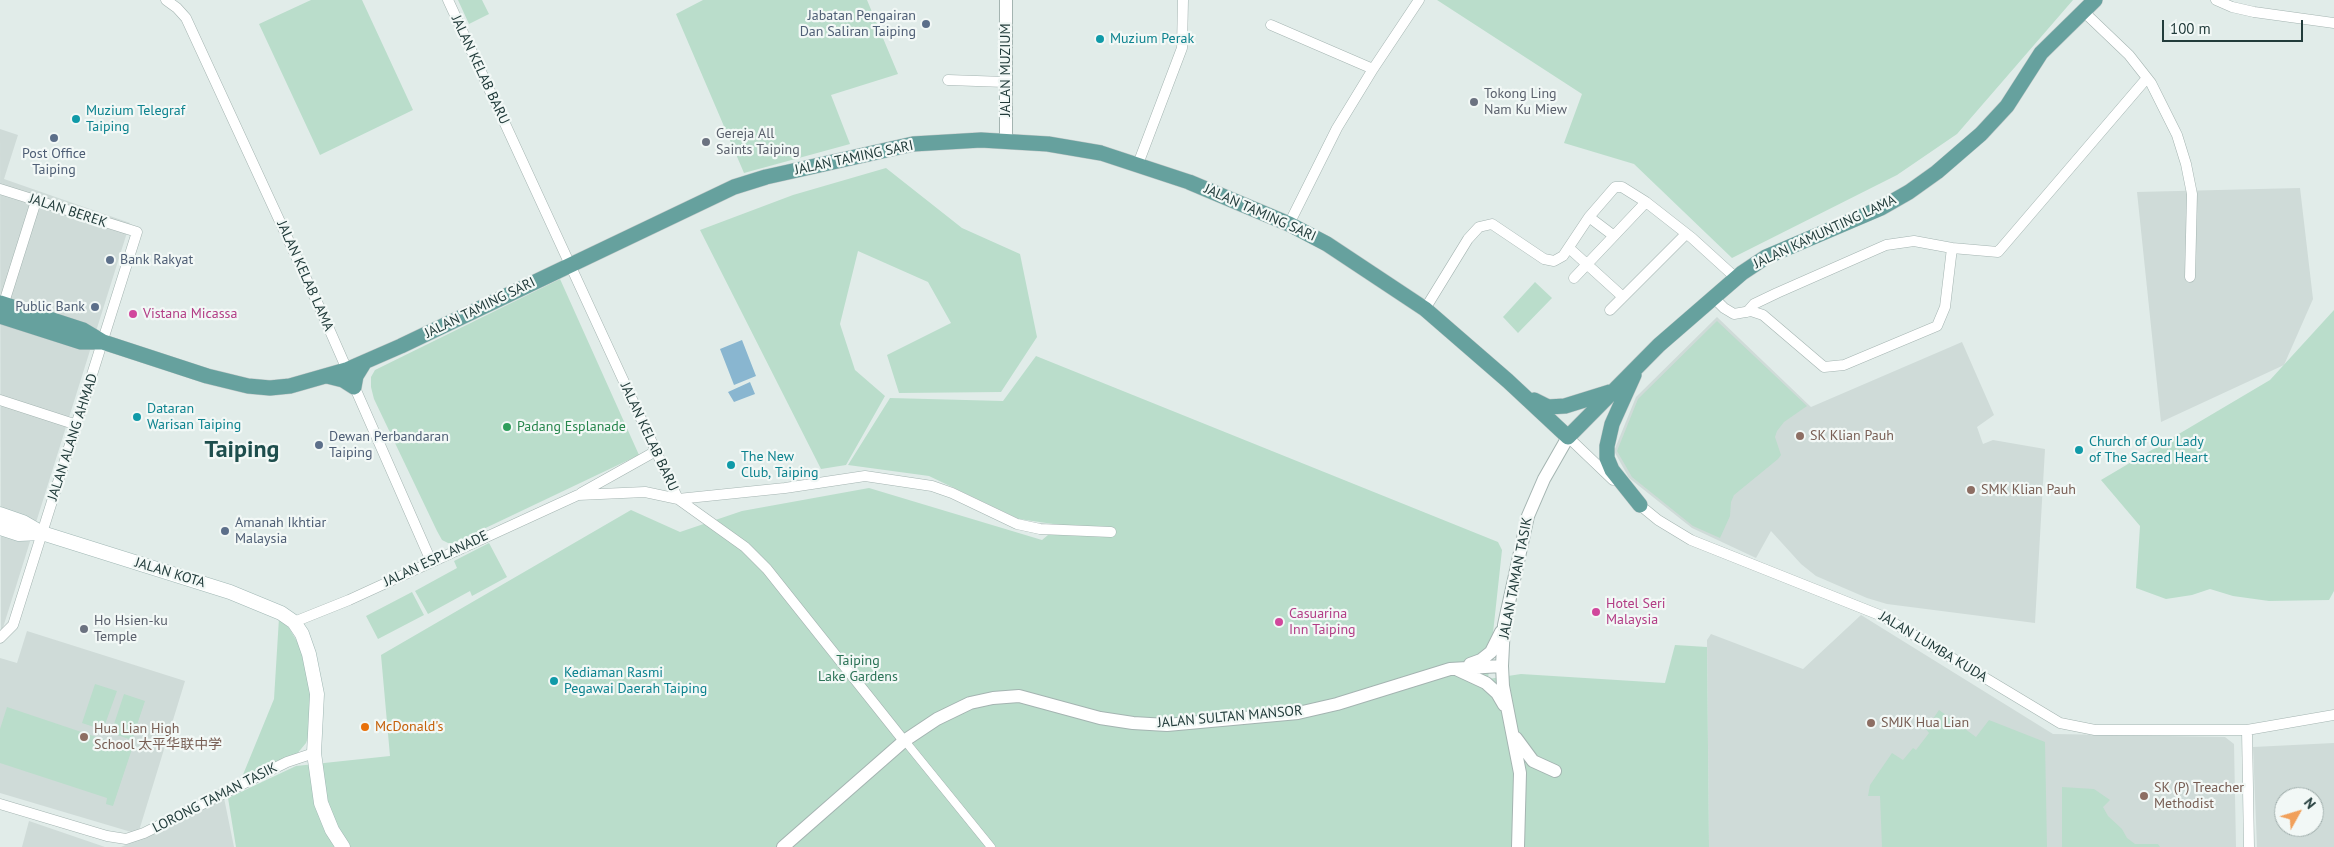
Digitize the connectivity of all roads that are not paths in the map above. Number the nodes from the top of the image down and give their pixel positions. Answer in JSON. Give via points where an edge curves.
{"nodes":[{"id":1,"x":166,"y":0,"type":"edge"},
{"id":2,"x":448,"y":0,"type":"edge"},
{"id":3,"x":1006,"y":0,"type":"edge"},
{"id":4,"x":1183,"y":0,"type":"edge"},
{"id":5,"x":1419,"y":0,"type":"edge"},
{"id":6,"x":2095,"y":0,"type":"edge"},
{"id":7,"x":2216,"y":0,"type":"edge"},
{"id":8,"x":2084,"y":12,"type":"junction"},
{"id":9,"x":2334,"y":23,"type":"edge"},
{"id":10,"x":1271,"y":25,"type":"dead end"},
{"id":11,"x":1372,"y":69,"type":"junction"},
{"id":12,"x":2147,"y":78,"type":"junction"},
{"id":13,"x":948,"y":80,"type":"dead end"},
{"id":14,"x":1005,"y":82,"type":"junction"},
{"id":15,"x":1006,"y":141,"type":"junction"},
{"id":16,"x":1138,"y":164,"type":"junction"},
{"id":17,"x":0,"y":189,"type":"edge"},
{"id":18,"x":36,"y":201,"type":"junction"},
{"id":19,"x":1646,"y":202,"type":"junction"},
{"id":20,"x":1589,"y":218,"type":"junction"},
{"id":21,"x":1289,"y":224,"type":"junction"},
{"id":22,"x":137,"y":232,"type":"joint"},
{"id":23,"x":1686,"y":234,"type":"junction"},
{"id":24,"x":1614,"y":236,"type":"junction"},
{"id":25,"x":1569,"y":248,"type":"junction"},
{"id":26,"x":1952,"y":248,"type":"junction"},
{"id":27,"x":1587,"y":264,"type":"junction"},
{"id":28,"x":569,"y":265,"type":"junction"},
{"id":29,"x":2190,"y":276,"type":"dead end"},
{"id":30,"x":1574,"y":278,"type":"dead end"},
{"id":31,"x":1736,"y":278,"type":"junction"},
{"id":32,"x":1623,"y":297,"type":"junction"},
{"id":33,"x":1714,"y":297,"type":"junction"},
{"id":34,"x":1425,"y":309,"type":"junction"},
{"id":35,"x":1610,"y":310,"type":"dead end"},
{"id":36,"x":1,"y":311,"type":"edge"},
{"id":37,"x":1747,"y":312,"type":"junction"},
{"id":38,"x":103,"y":342,"type":"junction"},
{"id":39,"x":364,"y":363,"type":"junction"},
{"id":40,"x":1640,"y":365,"type":"junction"},
{"id":41,"x":346,"y":370,"type":"junction"},
{"id":42,"x":327,"y":376,"type":"junction"},
{"id":43,"x":354,"y":387,"type":"junction"},
{"id":44,"x":1613,"y":391,"type":"junction"},
{"id":45,"x":1526,"y":396,"type":"junction"},
{"id":46,"x":0,"y":400,"type":"edge"},
{"id":47,"x":77,"y":425,"type":"junction"},
{"id":48,"x":1568,"y":437,"type":"junction"},
{"id":49,"x":656,"y":451,"type":"junction"},
{"id":50,"x":578,"y":495,"type":"junction"},
{"id":51,"x":678,"y":498,"type":"junction"},
{"id":52,"x":1640,"y":505,"type":"junction"},
{"id":53,"x":0,"y":514,"type":"edge"},
{"id":54,"x":0,"y":528,"type":"edge"},
{"id":55,"x":1111,"y":532,"type":"dead end"},
{"id":56,"x":42,"y":534,"type":"junction"},
{"id":57,"x":431,"y":561,"type":"junction"},
{"id":58,"x":294,"y":622,"type":"junction"},
{"id":59,"x":1504,"y":625,"type":"junction"},
{"id":60,"x":1,"y":638,"type":"edge"},
{"id":61,"x":1502,"y":666,"type":"junction"},
{"id":62,"x":1456,"y":668,"type":"junction"},
{"id":63,"x":1507,"y":709,"type":"junction"},
{"id":64,"x":2334,"y":715,"type":"edge"},
{"id":65,"x":2247,"y":730,"type":"junction"},
{"id":66,"x":1514,"y":734,"type":"junction"},
{"id":67,"x":905,"y":741,"type":"junction"},
{"id":68,"x":314,"y":753,"type":"junction"},
{"id":69,"x":1555,"y":771,"type":"dead end"},
{"id":70,"x":0,"y":804,"type":"edge"},
{"id":71,"x":343,"y":847,"type":"edge"},
{"id":72,"x":783,"y":847,"type":"edge"},
{"id":73,"x":991,"y":847,"type":"edge"},
{"id":74,"x":1518,"y":847,"type":"edge"},
{"id":75,"x":2249,"y":847,"type":"edge"}],
"edges":[{"from":1,"to":41,"type":"street","name":"JALAN KELAB LAMA","via":[[186,18]]},
{"from":2,"to":28,"type":"street","name":"JALAN KELAB BARU"},
{"from":3,"to":14,"type":"street","name":"JALAN MUZIUM"},
{"from":4,"to":16,"type":"street","via":[[1182,48]]},
{"from":5,"to":11,"type":"street"},
{"from":6,"to":8,"type":"main road","name":"JALAN KAMUNTING LAMA"},
{"from":7,"to":9,"type":"street","via":[[2254,12]]},
{"from":8,"to":12,"type":"street","via":[[2129,55]]},
{"from":8,"to":31,"type":"main road","name":"JALAN KAMUNTING LAMA","via":[[2041,53],[2006,106],[1981,134],[1937,172],[1881,208],[1766,257]]},
{"from":10,"to":11,"type":"street"},
{"from":11,"to":21,"type":"street","via":[[1337,128]]},
{"from":12,"to":26,"type":"street","via":[[2004,247],[1992,253]]},
{"from":12,"to":29,"type":"street","via":[[2177,135],[2186,164],[2192,194]]},
{"from":13,"to":14,"type":"street"},
{"from":14,"to":15,"type":"street","name":"JALAN MUZIUM"},
{"from":15,"to":16,"type":"main road","name":"JALAN TAMING SARI","via":[[1072,148]]},
{"from":15,"to":28,"type":"main road","name":"JALAN TAMING SARI","via":[[955,140],[913,144],[766,177],[734,187]]},
{"from":16,"to":21,"type":"main road","name":"JALAN TAMING SARI"},
{"from":17,"to":18,"type":"street","name":"JALAN BEREK"},
{"from":18,"to":22,"type":"street","name":"JALAN BEREK"},
{"from":18,"to":36,"type":"street"},
{"from":19,"to":20,"type":"street","via":[[1622,187],[1615,187]]},
{"from":19,"to":23,"type":"street"},
{"from":19,"to":24,"type":"street"},
{"from":20,"to":24,"type":"street"},
{"from":20,"to":25,"type":"street"},
{"from":21,"to":34,"type":"main road","name":"JALAN TAMING SARI","via":[[1358,262]]},
{"from":22,"to":38,"type":"street","name":"JALAN ALANG AHMAD"},
{"from":23,"to":31,"type":"street"},
{"from":23,"to":32,"type":"street"},
{"from":24,"to":27,"type":"street"},
{"from":25,"to":27,"type":"street"},
{"from":25,"to":34,"type":"street","via":[[1554,261],[1544,259],[1492,224],[1479,226]]},
{"from":26,"to":37,"type":"street","via":[[1914,241],[1886,245],[1754,304]]},
{"from":26,"to":37,"type":"street","via":[[1945,308],[1937,326],[1844,365],[1824,367],[1771,321],[1756,312]]},
{"from":27,"to":30,"type":"street"},
{"from":27,"to":32,"type":"street"},
{"from":28,"to":39,"type":"main road","name":"JALAN TAMING SARI"},
{"from":28,"to":49,"type":"street","name":"JALAN KELAB BARU"},
{"from":31,"to":33,"type":"main road","name":"JALAN KAMUNTING LAMA"},
{"from":32,"to":35,"type":"street"},
{"from":33,"to":37,"type":"street","via":[[1730,312]]},
{"from":33,"to":40,"type":"main road","name":"JALAN KAMUNTING LAMA"},
{"from":34,"to":45,"type":"main road","name":"JALAN TAMING SARI"},
{"from":36,"to":38,"type":"main road","name":"JALAN TAMING SARI","via":[[83,330]]},
{"from":38,"to":42,"type":"main road","name":"JALAN TAMING SARI","via":[[248,386],[290,386]]},
{"from":38,"to":47,"type":"street","name":"JALAN ALANG AHMAD"},
{"from":39,"to":41,"type":"main road","name":"JALAN TAMING SARI"},
{"from":39,"to":43,"type":"main road"},
{"from":40,"to":44,"type":"main road","name":"JALAN KAMUNTING LAMA"},
{"from":40,"to":52,"type":"main road","via":[[1628,385],[1606,446],[1612,470]]},
{"from":41,"to":42,"type":"main road","name":"JALAN TAMING SARI"},
{"from":41,"to":43,"type":"street","name":"JALAN KELAB LAMA"},
{"from":42,"to":43,"type":"main road"},
{"from":43,"to":57,"type":"street","name":"JALAN KELAB LAMA"},
{"from":44,"to":45,"type":"main road","via":[[1565,406],[1548,406]]},
{"from":44,"to":48,"type":"main road","name":"JALAN KAMUNTING LAMA"},
{"from":45,"to":48,"type":"main road","name":"JALAN TAMING SARI"},
{"from":46,"to":47,"type":"street"},
{"from":47,"to":56,"type":"street","name":"JALAN ALANG AHMAD"},
{"from":48,"to":52,"type":"street","name":"JALAN LUMBA KUDA"},
{"from":48,"to":59,"type":"street","name":"JALAN TAMAN TASIK","via":[[1528,516]]},
{"from":49,"to":50,"type":"street","name":"JALAN ESPLANADE"},
{"from":49,"to":51,"type":"street","name":"JALAN KELAB BARU"},
{"from":50,"to":51,"type":"street","name":"JALAN ESPLANADE","via":[[645,492]]},
{"from":50,"to":57,"type":"street","name":"JALAN ESPLANADE"},
{"from":51,"to":55,"type":"street","name":"JALAN KELAB BARU","via":[[785,488],[864,476],[932,486],[1017,524],[1040,529]]},
{"from":51,"to":67,"type":"street","via":[[745,547],[767,569]]},
{"from":52,"to":65,"type":"street","name":"JALAN LUMBA KUDA","via":[[1691,540],[1882,616],[2060,724],[2096,730]]},
{"from":53,"to":56,"type":"main road","name":"JALAN KOTA","via":[[23,522]]},
{"from":54,"to":56,"type":"main road","name":"JALAN KOTA","via":[[18,534]]},
{"from":56,"to":58,"type":"main road","name":"JALAN KOTA","via":[[230,592],[281,613]]},
{"from":56,"to":60,"type":"street","name":"JALAN ALANG AHMAD","via":[[13,625]]},
{"from":57,"to":58,"type":"street","name":"JALAN ESPLANADE"},
{"from":58,"to":68,"type":"main road","via":[[309,654],[315,680]]},
{"from":59,"to":61,"type":"street","name":"JALAN TAMAN TASIK"},
{"from":59,"to":62,"type":"street","via":[[1491,652],[1481,660]]},
{"from":61,"to":62,"type":"street"},
{"from":61,"to":63,"type":"street","name":"JALAN TAMAN TASIK"},
{"from":62,"to":63,"type":"street","via":[[1486,683]]},
{"from":62,"to":67,"type":"street","name":"JALAN SULTAN MANSOR","via":[[1298,713],[1167,725],[1100,718],[1019,696],[993,698],[949,712]]},
{"from":63,"to":66,"type":"street","name":"JALAN TAMAN TASIK"},
{"from":64,"to":65,"type":"street","name":"JALAN LUMBA KUDA"},
{"from":65,"to":75,"type":"street"},
{"from":66,"to":69,"type":"street","via":[[1528,756]]},
{"from":66,"to":74,"type":"street","name":"JALAN TAMAN TASIK","via":[[1520,773]]},
{"from":67,"to":72,"type":"street","name":"JALAN SULTAN MANSOR"},
{"from":67,"to":73,"type":"street"},
{"from":68,"to":70,"type":"street","name":"LORONG TAMAN TASIK","via":[[287,762],[126,839]]},
{"from":68,"to":71,"type":"main road","via":[[321,803]]}]}
